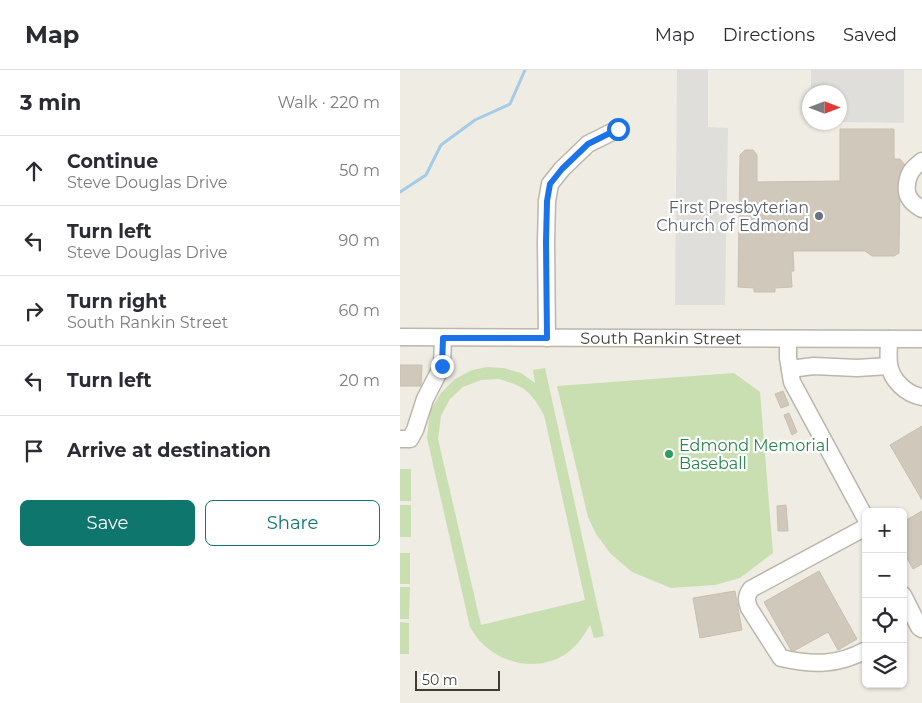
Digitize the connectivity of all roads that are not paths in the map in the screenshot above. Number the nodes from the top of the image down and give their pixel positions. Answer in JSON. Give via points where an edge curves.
{"nodes":[{"id":1,"x":618,"y":129,"type":"dead end"},
{"id":2,"x":922,"y":161,"type":"edge"},
{"id":3,"x":922,"y":209,"type":"edge"},
{"id":4,"x":400,"y":337,"type":"edge"},
{"id":5,"x":443,"y":338,"type":"junction"},
{"id":6,"x":547,"y":338,"type":"junction"},
{"id":7,"x":788,"y":339,"type":"junction"},
{"id":8,"x":889,"y":339,"type":"junction"},
{"id":9,"x":922,"y":339,"type":"edge"},
{"id":10,"x":889,"y":366,"type":"junction"},
{"id":11,"x":790,"y":369,"type":"junction"},
{"id":12,"x":922,"y":397,"type":"edge"},
{"id":13,"x":400,"y":439,"type":"edge"},
{"id":14,"x":862,"y":512,"type":"edge"},
{"id":15,"x":862,"y":530,"type":"edge"},
{"id":16,"x":904,"y":598,"type":"edge"},
{"id":17,"x":914,"y":627,"type":"edge"},
{"id":18,"x":862,"y":652,"type":"edge"}],
"edges":[{"from":1,"to":6,"type":"street","via":[[588,144],[550,184],[546,234]]},
{"from":2,"to":3,"type":"street","via":[[912,169],[907,190],[908,198]]},
{"from":4,"to":5,"type":"street","name":"South Rankin Street"},
{"from":5,"to":6,"type":"street","name":"South Rankin Street"},
{"from":5,"to":13,"type":"street","via":[[442,366],[425,399],[415,430],[410,439]]},
{"from":6,"to":7,"type":"street","name":"South Rankin Street"},
{"from":7,"to":8,"type":"street","name":"South Rankin Street"},
{"from":7,"to":11,"type":"street"},
{"from":8,"to":9,"type":"street","name":"South Rankin Street"},
{"from":8,"to":10,"type":"street"},
{"from":10,"to":11,"type":"street"},
{"from":10,"to":12,"type":"street","via":[[901,386]]},
{"from":11,"to":14,"type":"street","via":[[792,382]]},
{"from":15,"to":18,"type":"street","via":[[751,589],[746,601],[782,658],[834,663]]},
{"from":16,"to":17,"type":"street"}]}
